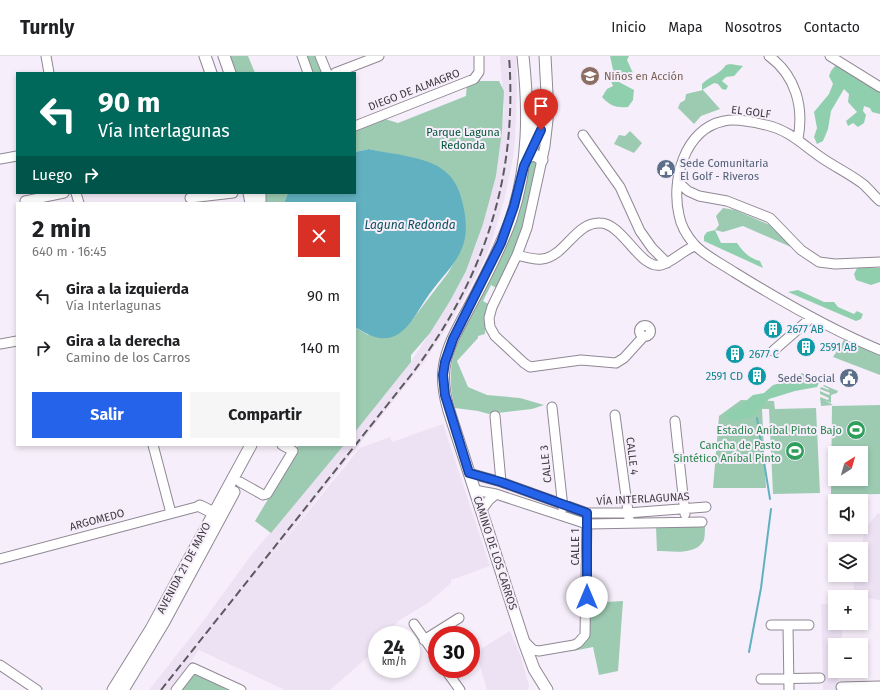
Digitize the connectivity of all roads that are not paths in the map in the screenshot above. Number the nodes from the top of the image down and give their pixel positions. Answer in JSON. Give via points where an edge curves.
{"nodes":[{"id":1,"x":46,"y":56,"type":"edge"},
{"id":2,"x":205,"y":56,"type":"edge"},
{"id":3,"x":224,"y":56,"type":"edge"},
{"id":4,"x":302,"y":56,"type":"edge"},
{"id":5,"x":320,"y":56,"type":"edge"},
{"id":6,"x":380,"y":56,"type":"edge"},
{"id":7,"x":479,"y":56,"type":"edge"},
{"id":8,"x":523,"y":56,"type":"edge"},
{"id":9,"x":539,"y":56,"type":"edge"},
{"id":10,"x":545,"y":56,"type":"edge"},
{"id":11,"x":769,"y":56,"type":"edge"},
{"id":12,"x":830,"y":56,"type":"edge"},
{"id":13,"x":845,"y":60,"type":"edge"},
{"id":14,"x":49,"y":72,"type":"edge"},
{"id":15,"x":211,"y":72,"type":"edge"},
{"id":16,"x":230,"y":72,"type":"edge"},
{"id":17,"x":308,"y":72,"type":"edge"},
{"id":18,"x":326,"y":72,"type":"edge"},
{"id":19,"x":338,"y":72,"type":"edge"},
{"id":20,"x":546,"y":72,"type":"junction"},
{"id":21,"x":547,"y":86,"type":"junction"},
{"id":22,"x":880,"y":88,"type":"edge"},
{"id":23,"x":548,"y":113,"type":"junction"},
{"id":24,"x":356,"y":126,"type":"edge"},
{"id":25,"x":583,"y":135,"type":"dead end"},
{"id":26,"x":798,"y":139,"type":"junction"},
{"id":27,"x":536,"y":140,"type":"junction"},
{"id":28,"x":16,"y":156,"type":"edge"},
{"id":29,"x":0,"y":159,"type":"edge"},
{"id":30,"x":542,"y":160,"type":"junction"},
{"id":31,"x":525,"y":161,"type":"junction"},
{"id":32,"x":678,"y":182,"type":"junction"},
{"id":33,"x":59,"y":194,"type":"edge"},
{"id":34,"x":224,"y":194,"type":"edge"},
{"id":35,"x":190,"y":198,"type":"dead end"},
{"id":36,"x":25,"y":201,"type":"dead end"},
{"id":37,"x":880,"y":201,"type":"edge"},
{"id":38,"x":695,"y":246,"type":"junction"},
{"id":39,"x":518,"y":255,"type":"junction"},
{"id":40,"x":880,"y":262,"type":"edge"},
{"id":41,"x":667,"y":263,"type":"junction"},
{"id":42,"x":812,"y":317,"type":"junction"},
{"id":43,"x":644,"y":336,"type":"dead end"},
{"id":44,"x":16,"y":342,"type":"edge"},
{"id":45,"x":0,"y":344,"type":"edge"},
{"id":46,"x":880,"y":350,"type":"edge"},
{"id":47,"x":773,"y":351,"type":"dead end"},
{"id":48,"x":552,"y":407,"type":"dead end"},
{"id":49,"x":615,"y":415,"type":"dead end"},
{"id":50,"x":495,"y":416,"type":"dead end"},
{"id":51,"x":675,"y":422,"type":"dead end"},
{"id":52,"x":153,"y":446,"type":"edge"},
{"id":53,"x":250,"y":446,"type":"edge"},
{"id":54,"x":258,"y":446,"type":"edge"},
{"id":55,"x":284,"y":446,"type":"edge"},
{"id":56,"x":469,"y":473,"type":"junction"},
{"id":57,"x":240,"y":482,"type":"junction"},
{"id":58,"x":501,"y":482,"type":"junction"},
{"id":59,"x":474,"y":490,"type":"junction"},
{"id":60,"x":496,"y":494,"type":"junction"},
{"id":61,"x":224,"y":495,"type":"junction"},
{"id":62,"x":562,"y":504,"type":"junction"},
{"id":63,"x":200,"y":506,"type":"junction"},
{"id":64,"x":706,"y":507,"type":"dead end"},
{"id":65,"x":481,"y":510,"type":"junction"},
{"id":66,"x":684,"y":510,"type":"junction"},
{"id":67,"x":171,"y":513,"type":"junction"},
{"id":68,"x":587,"y":513,"type":"junction"},
{"id":69,"x":627,"y":513,"type":"junction"},
{"id":70,"x":212,"y":514,"type":"junction"},
{"id":71,"x":564,"y":517,"type":"junction"},
{"id":72,"x":687,"y":521,"type":"junction"},
{"id":73,"x":702,"y":522,"type":"dead end"},
{"id":74,"x":587,"y":524,"type":"junction"},
{"id":75,"x":630,"y":524,"type":"junction"},
{"id":76,"x":215,"y":527,"type":"junction"},
{"id":77,"x":0,"y":559,"type":"edge"},
{"id":78,"x":459,"y":618,"type":"dead end"},
{"id":79,"x":414,"y":624,"type":"dead end"},
{"id":80,"x":771,"y":625,"type":"dead end"},
{"id":81,"x":788,"y":625,"type":"junction"},
{"id":82,"x":809,"y":625,"type":"dead end"},
{"id":83,"x":424,"y":640,"type":"junction"},
{"id":84,"x":524,"y":642,"type":"junction"},
{"id":85,"x":428,"y":646,"type":"edge"},
{"id":86,"x":547,"y":650,"type":"junction"},
{"id":87,"x":0,"y":665,"type":"edge"},
{"id":88,"x":534,"y":669,"type":"junction"},
{"id":89,"x":451,"y":678,"type":"edge"},
{"id":90,"x":789,"y":678,"type":"junction"},
{"id":91,"x":820,"y":678,"type":"dead end"},
{"id":92,"x":760,"y":679,"type":"dead end"},
{"id":93,"x":880,"y":686,"type":"edge"},
{"id":94,"x":841,"y":687,"type":"dead end"},
{"id":95,"x":37,"y":690,"type":"edge"},
{"id":96,"x":113,"y":690,"type":"edge"},
{"id":97,"x":122,"y":690,"type":"edge"},
{"id":98,"x":176,"y":690,"type":"edge"},
{"id":99,"x":241,"y":690,"type":"edge"},
{"id":100,"x":460,"y":690,"type":"edge"},
{"id":101,"x":547,"y":690,"type":"edge"},
{"id":102,"x":789,"y":690,"type":"edge"}],
"edges":[{"from":1,"to":14,"type":"street"},
{"from":2,"to":15,"type":"main road"},
{"from":3,"to":16,"type":"main road"},
{"from":4,"to":17,"type":"street"},
{"from":5,"to":18,"type":"street"},
{"from":6,"to":19,"type":"street"},
{"from":7,"to":24,"type":"street","name":"DIEGO DE ALMAGRO","via":[[479,72],[471,80]]},
{"from":8,"to":31,"type":"main road","via":[[528,112]]},
{"from":9,"to":20,"type":"main road"},
{"from":10,"to":20,"type":"main road"},
{"from":11,"to":26,"type":"street","via":[[784,70],[794,86],[801,120]]},
{"from":12,"to":13,"type":"street"},
{"from":13,"to":22,"type":"street"},
{"from":20,"to":21,"type":"main road"},
{"from":21,"to":23,"type":"main road"},
{"from":21,"to":27,"type":"main road","via":[[544,102],[533,129]]},
{"from":23,"to":27,"type":"main road"},
{"from":23,"to":30,"type":"street"},
{"from":25,"to":41,"type":"street","via":[[620,188],[640,231]]},
{"from":26,"to":32,"type":"street","name":"EL GOLF","via":[[788,132],[765,124],[720,122],[702,132],[691,144],[682,159]]},
{"from":26,"to":37,"type":"street","name":"EL GOLF","via":[[862,184]]},
{"from":27,"to":30,"type":"street","via":[[541,149]]},
{"from":27,"to":31,"type":"main road"},
{"from":28,"to":29,"type":"street"},
{"from":30,"to":31,"type":"main road","via":[[535,155]]},
{"from":30,"to":39,"type":"street","via":[[534,202]]},
{"from":31,"to":56,"type":"main road","name":"CAMINO DE LOS CARROS","via":[[506,232],[453,339],[444,369],[447,403]]},
{"from":32,"to":38,"type":"street","name":"EL GOLF","via":[[679,215],[684,230]]},
{"from":32,"to":40,"type":"street","via":[[699,196],[727,201],[770,218],[804,252],[819,262]]},
{"from":33,"to":36,"type":"street"},
{"from":34,"to":35,"type":"street"},
{"from":38,"to":41,"type":"street"},
{"from":38,"to":42,"type":"street","via":[[752,283]]},
{"from":39,"to":41,"type":"street","via":[[532,259],[550,256],[586,227],[602,223],[616,230],[647,262],[658,266]]},
{"from":39,"to":43,"type":"street","via":[[492,306],[489,321],[495,336],[526,365],[581,360],[616,363]]},
{"from":42,"to":46,"type":"street"},
{"from":42,"to":47,"type":"street"},
{"from":44,"to":45,"type":"street"},
{"from":48,"to":62,"type":"street","name":"CALLE 3"},
{"from":49,"to":69,"type":"street","name":"CALLE 4"},
{"from":50,"to":58,"type":"street"},
{"from":51,"to":66,"type":"street"},
{"from":52,"to":67,"type":"street"},
{"from":53,"to":61,"type":"main road","name":"AVENIDA 21 DE MAYO"},
{"from":54,"to":57,"type":"main road","name":"AVENIDA 21 DE MAYO"},
{"from":55,"to":57,"type":"street","via":[[293,451],[268,494],[263,495]]},
{"from":56,"to":58,"type":"street","name":"VÍA INTERLAGUNAS"},
{"from":56,"to":59,"type":"main road","name":"CAMINO DE LOS CARROS"},
{"from":57,"to":76,"type":"main road","name":"AVENIDA 21 DE MAYO"},
{"from":58,"to":62,"type":"street","name":"VÍA INTERLAGUNAS"},
{"from":59,"to":60,"type":"street","name":"VÍA INTERLAGUNAS"},
{"from":59,"to":65,"type":"main road","name":"CAMINO DE LOS CARROS"},
{"from":60,"to":65,"type":"street"},
{"from":60,"to":71,"type":"street","name":"VÍA INTERLAGUNAS"},
{"from":61,"to":63,"type":"main road"},
{"from":61,"to":70,"type":"main road","name":"AVENIDA 21 DE MAYO"},
{"from":62,"to":68,"type":"street","name":"VÍA INTERLAGUNAS"},
{"from":62,"to":71,"type":"street","name":"CALLE 3"},
{"from":63,"to":67,"type":"street","name":"ARGOMEDO"},
{"from":63,"to":70,"type":"main road"},
{"from":64,"to":66,"type":"street","name":"VÍA INTERLAGUNAS"},
{"from":65,"to":84,"type":"main road","name":"CAMINO DE LOS CARROS"},
{"from":66,"to":69,"type":"street","name":"VÍA INTERLAGUNAS"},
{"from":66,"to":72,"type":"street"},
{"from":67,"to":77,"type":"street","name":"ARGOMEDO"},
{"from":68,"to":69,"type":"street","name":"VÍA INTERLAGUNAS"},
{"from":68,"to":74,"type":"street","name":"CALLE 1"},
{"from":69,"to":75,"type":"street","name":"CALLE 4"},
{"from":70,"to":76,"type":"main road"},
{"from":70,"to":96,"type":"main road","name":"AVENIDA 21 DE MAYO","via":[[151,629]]},
{"from":71,"to":74,"type":"street","name":"VÍA INTERLAGUNAS"},
{"from":72,"to":73,"type":"street","name":"VÍA INTERLAGUNAS"},
{"from":72,"to":75,"type":"street","name":"VÍA INTERLAGUNAS"},
{"from":74,"to":75,"type":"street","name":"VÍA INTERLAGUNAS"},
{"from":74,"to":86,"type":"street","name":"CALLE 1","via":[[585,635],[574,645]]},
{"from":76,"to":97,"type":"main road","name":"AVENIDA 21 DE MAYO","via":[[164,622]]},
{"from":78,"to":83,"type":"street"},
{"from":79,"to":83,"type":"street"},
{"from":80,"to":81,"type":"street"},
{"from":81,"to":82,"type":"street"},
{"from":81,"to":90,"type":"street"},
{"from":83,"to":85,"type":"street"},
{"from":84,"to":86,"type":"street","name":"CALLE 1","via":[[536,651]]},
{"from":84,"to":88,"type":"main road","name":"CAMINO DE LOS CARROS"},
{"from":86,"to":88,"type":"street","via":[[540,656]]},
{"from":87,"to":95,"type":"street"},
{"from":88,"to":101,"type":"main road","name":"CAMINO DE LOS CARROS"},
{"from":89,"to":100,"type":"street"},
{"from":90,"to":91,"type":"street"},
{"from":90,"to":92,"type":"street"},
{"from":90,"to":102,"type":"street"},
{"from":93,"to":94,"type":"street"},
{"from":98,"to":99,"type":"street","via":[[193,668]]}]}
